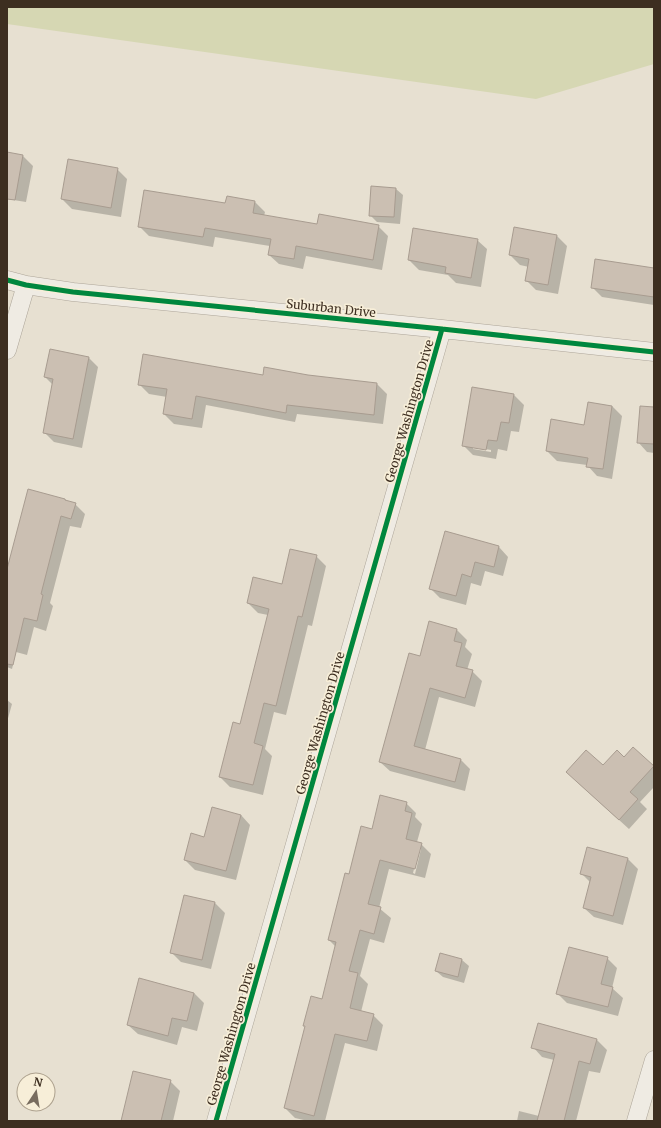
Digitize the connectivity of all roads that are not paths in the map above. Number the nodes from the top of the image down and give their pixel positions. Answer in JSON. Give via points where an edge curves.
{"nodes":[{"id":1,"x":7,"y":280,"type":"edge"},
{"id":2,"x":26,"y":285,"type":"junction"},
{"id":3,"x":442,"y":329,"type":"junction"},
{"id":4,"x":7,"y":350,"type":"edge"},
{"id":5,"x":654,"y":352,"type":"edge"},
{"id":6,"x":654,"y":1060,"type":"edge"},
{"id":7,"x":216,"y":1121,"type":"edge"},
{"id":8,"x":636,"y":1121,"type":"edge"}],
"edges":[{"from":1,"to":2,"type":"street","name":"Suburban Drive"},
{"from":2,"to":3,"type":"street","name":"Suburban Drive","via":[[73,292]]},
{"from":2,"to":4,"type":"street"},
{"from":3,"to":5,"type":"street","name":"Suburban Drive"},
{"from":3,"to":7,"type":"street","name":"George Washington Drive"},
{"from":6,"to":8,"type":"street"}]}
